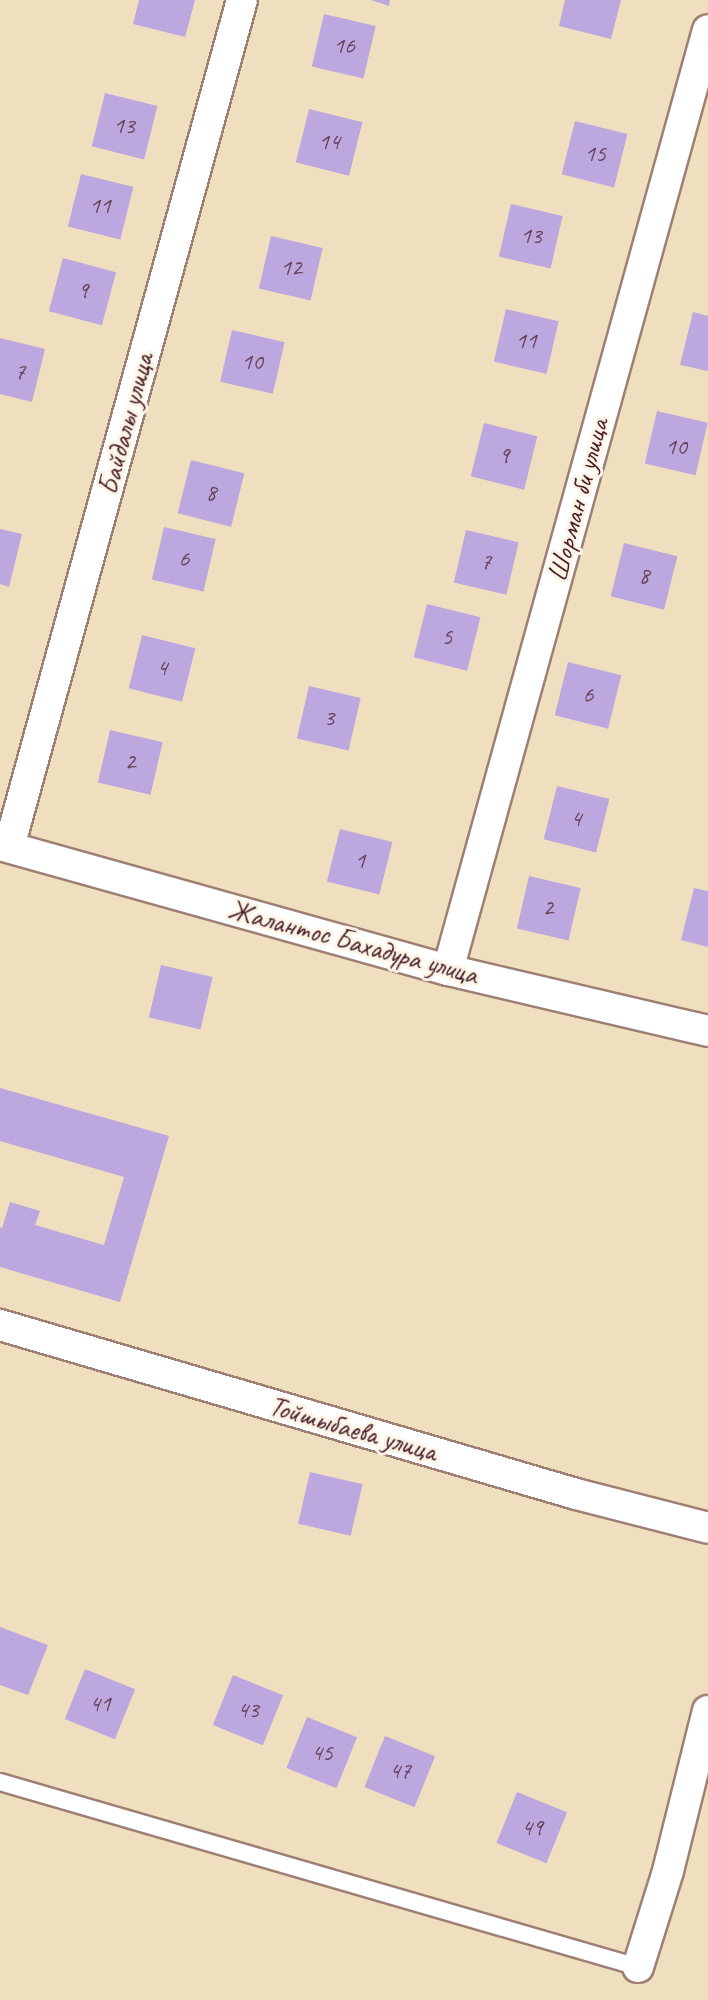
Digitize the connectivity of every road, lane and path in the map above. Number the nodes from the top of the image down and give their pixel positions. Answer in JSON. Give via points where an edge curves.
{"nodes":[{"id":1,"x":242,"y":0,"type":"edge"},
{"id":2,"x":708,"y":30,"type":"edge"},
{"id":3,"x":5,"y":846,"type":"edge"},
{"id":4,"x":448,"y":970,"type":"junction"},
{"id":5,"x":708,"y":1031,"type":"edge"},
{"id":6,"x":0,"y":1325,"type":"edge"},
{"id":7,"x":708,"y":1528,"type":"edge"},
{"id":8,"x":708,"y":1711,"type":"edge"},
{"id":9,"x":0,"y":1782,"type":"edge"},
{"id":10,"x":638,"y":1967,"type":"joint"}],
"edges":[{"from":1,"to":3,"type":"street","name":"Байдалы улица"},
{"from":2,"to":4,"type":"street","name":"Шорман би улица"},
{"from":3,"to":4,"type":"street","name":"Жалантос Бахадура улица"},
{"from":4,"to":5,"type":"street","name":"Жалантос Бахадура улица"},
{"from":6,"to":7,"type":"street","name":"Тойшыбаева улица","via":[[576,1494]]},
{"from":8,"to":10,"type":"street","via":[[668,1871]]},
{"from":9,"to":10,"type":"lane"}]}
